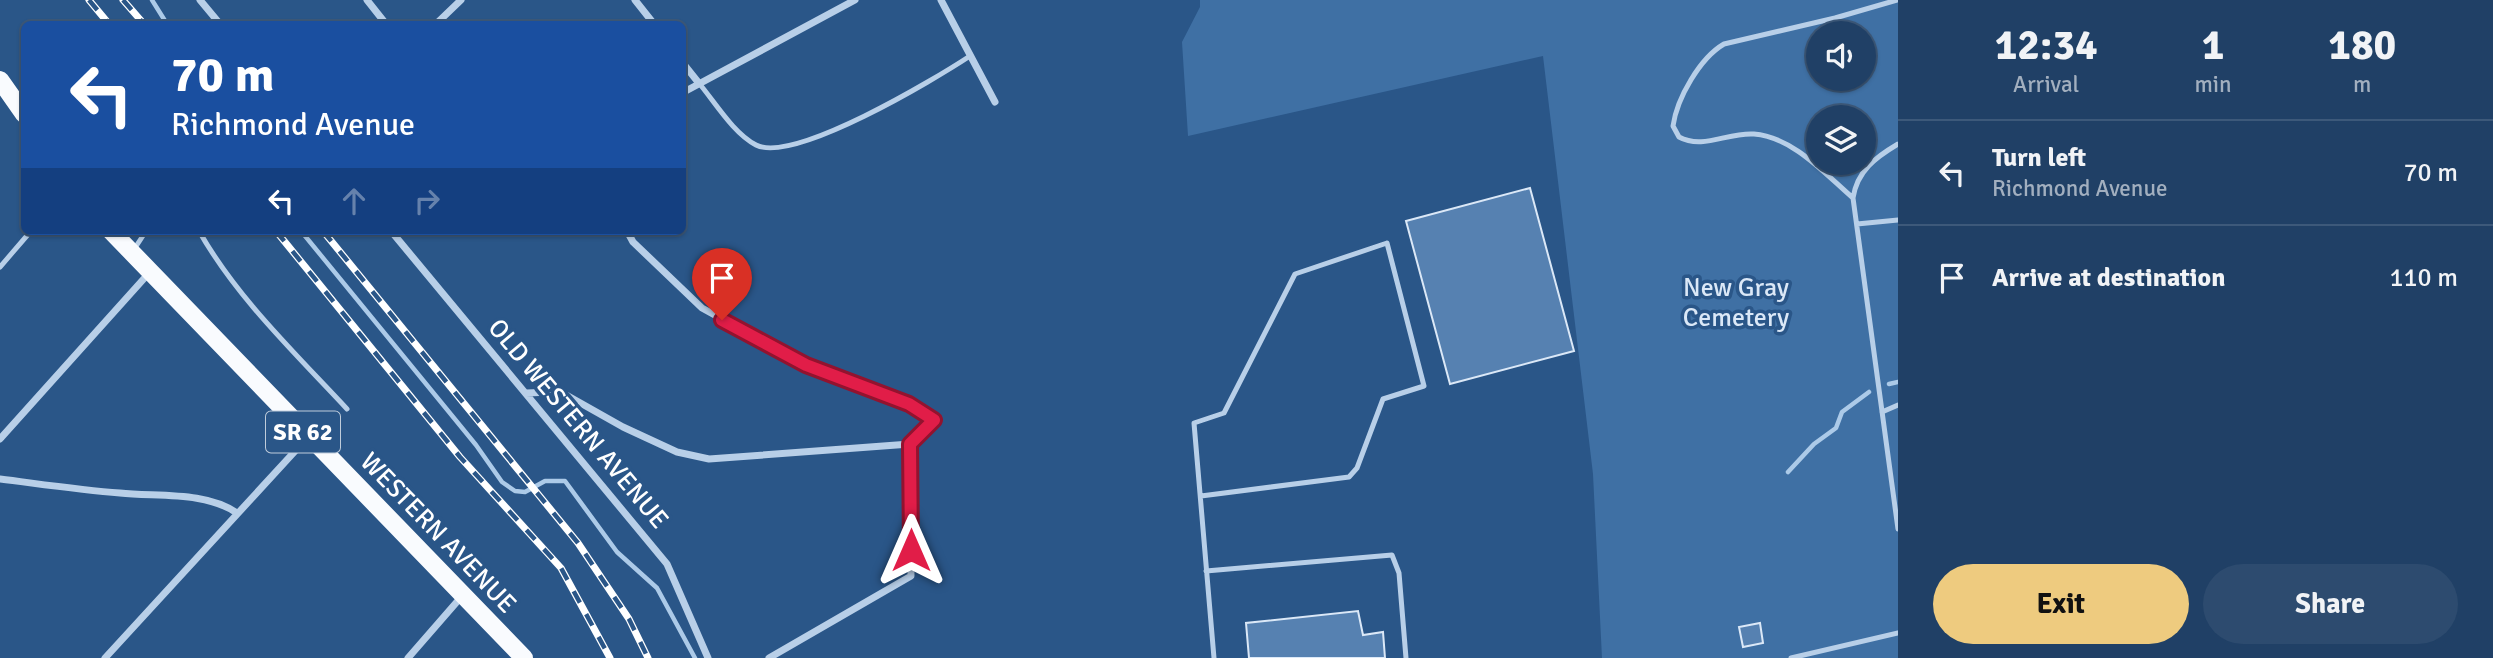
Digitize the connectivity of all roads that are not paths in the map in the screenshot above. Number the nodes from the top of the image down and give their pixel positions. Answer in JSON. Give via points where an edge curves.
{"nodes":[{"id":1,"x":200,"y":0,"type":"edge"},
{"id":2,"x":367,"y":0,"type":"edge"},
{"id":3,"x":461,"y":0,"type":"edge"},
{"id":4,"x":635,"y":0,"type":"edge"},
{"id":5,"x":855,"y":0,"type":"edge"},
{"id":6,"x":941,"y":0,"type":"edge"},
{"id":7,"x":1898,"y":0,"type":"edge"},
{"id":8,"x":218,"y":21,"type":"edge"},
{"id":9,"x":384,"y":21,"type":"edge"},
{"id":10,"x":439,"y":21,"type":"edge"},
{"id":11,"x":652,"y":21,"type":"edge"},
{"id":12,"x":970,"y":56,"type":"junction"},
{"id":13,"x":686,"y":67,"type":"edge"},
{"id":14,"x":698,"y":82,"type":"junction"},
{"id":15,"x":2,"y":86,"type":"edge"},
{"id":16,"x":686,"y":90,"type":"edge"},
{"id":17,"x":995,"y":102,"type":"dead end"},
{"id":18,"x":21,"y":110,"type":"edge"},
{"id":19,"x":1898,"y":144,"type":"edge"},
{"id":20,"x":1853,"y":198,"type":"junction"},
{"id":21,"x":1898,"y":220,"type":"edge"},
{"id":22,"x":1857,"y":224,"type":"junction"},
{"id":23,"x":28,"y":235,"type":"edge"},
{"id":24,"x":115,"y":235,"type":"edge"},
{"id":25,"x":144,"y":235,"type":"edge"},
{"id":26,"x":201,"y":235,"type":"edge"},
{"id":27,"x":394,"y":235,"type":"edge"},
{"id":28,"x":629,"y":235,"type":"edge"},
{"id":29,"x":132,"y":254,"type":"junction"},
{"id":30,"x":0,"y":267,"type":"edge"},
{"id":31,"x":149,"y":273,"type":"junction"},
{"id":32,"x":526,"y":393,"type":"junction"},
{"id":33,"x":1898,"y":405,"type":"edge"},
{"id":34,"x":347,"y":409,"type":"dead end"},
{"id":35,"x":1882,"y":412,"type":"junction"},
{"id":36,"x":308,"y":437,"type":"junction"},
{"id":37,"x":0,"y":439,"type":"edge"},
{"id":38,"x":910,"y":444,"type":"junction"},
{"id":39,"x":0,"y":479,"type":"edge"},
{"id":40,"x":1201,"y":496,"type":"junction"},
{"id":41,"x":237,"y":513,"type":"junction"},
{"id":42,"x":1898,"y":528,"type":"edge"},
{"id":43,"x":1206,"y":571,"type":"junction"},
{"id":44,"x":462,"y":596,"type":"junction"},
{"id":45,"x":1898,"y":633,"type":"edge"},
{"id":46,"x":105,"y":658,"type":"edge"},
{"id":47,"x":408,"y":658,"type":"edge"},
{"id":48,"x":524,"y":658,"type":"edge"},
{"id":49,"x":708,"y":658,"type":"edge"},
{"id":50,"x":769,"y":658,"type":"edge"},
{"id":51,"x":1214,"y":658,"type":"edge"},
{"id":52,"x":1406,"y":658,"type":"edge"},
{"id":53,"x":1791,"y":658,"type":"edge"}],
"edges":[{"from":1,"to":8,"type":"street"},
{"from":2,"to":9,"type":"street"},
{"from":3,"to":10,"type":"street"},
{"from":4,"to":11,"type":"street"},
{"from":5,"to":14,"type":"street"},
{"from":6,"to":12,"type":"street"},
{"from":7,"to":20,"type":"lane","via":[[1724,44],[1701,63],[1674,119],[1674,132],[1693,143],[1754,134],[1778,140]]},
{"from":12,"to":14,"type":"lane","via":[[847,124],[793,146],[771,149],[744,136]]},
{"from":12,"to":17,"type":"street"},
{"from":13,"to":14,"type":"street"},
{"from":14,"to":16,"type":"street"},
{"from":15,"to":18,"type":"main road"},
{"from":19,"to":20,"type":"lane","via":[[1871,160]]},
{"from":20,"to":22,"type":"lane"},
{"from":21,"to":22,"type":"lane"},
{"from":22,"to":35,"type":"lane"},
{"from":23,"to":30,"type":"lane"},
{"from":24,"to":29,"type":"main road","name":"WESTERN AVENUE","number":"SR 62"},
{"from":25,"to":29,"type":"lane"},
{"from":26,"to":34,"type":"lane","via":[[260,314]]},
{"from":27,"to":32,"type":"street","name":"OLD WESTERN AVENUE"},
{"from":28,"to":38,"type":"street","via":[[702,308],[806,365],[909,404],[934,420]]},
{"from":29,"to":31,"type":"main road","name":"WESTERN AVENUE","number":"SR 62"},
{"from":31,"to":36,"type":"main road","name":"WESTERN AVENUE","number":"SR 62"},
{"from":31,"to":37,"type":"street"},
{"from":32,"to":38,"type":"street","via":[[553,391],[568,396],[677,452],[709,459]]},
{"from":32,"to":49,"type":"street","name":"OLD WESTERN AVENUE","via":[[667,564]]},
{"from":33,"to":35,"type":"lane"},
{"from":35,"to":42,"type":"lane"},
{"from":36,"to":41,"type":"street"},
{"from":36,"to":44,"type":"main road","name":"WESTERN AVENUE","number":"SR 62"},
{"from":38,"to":50,"type":"street","via":[[911,576]]},
{"from":39,"to":41,"type":"street","via":[[206,500]]},
{"from":40,"to":40,"type":"lane","via":[[1194,423],[1224,413],[1295,274],[1387,243],[1423,386],[1383,399],[1357,468],[1349,477]]},
{"from":40,"to":43,"type":"lane"},
{"from":41,"to":46,"type":"street"},
{"from":43,"to":51,"type":"lane"},
{"from":43,"to":52,"type":"lane","via":[[1392,555],[1399,573]]},
{"from":44,"to":47,"type":"street"},
{"from":44,"to":48,"type":"main road","name":"WESTERN AVENUE","number":"SR 62"},
{"from":45,"to":53,"type":"lane"}]}
